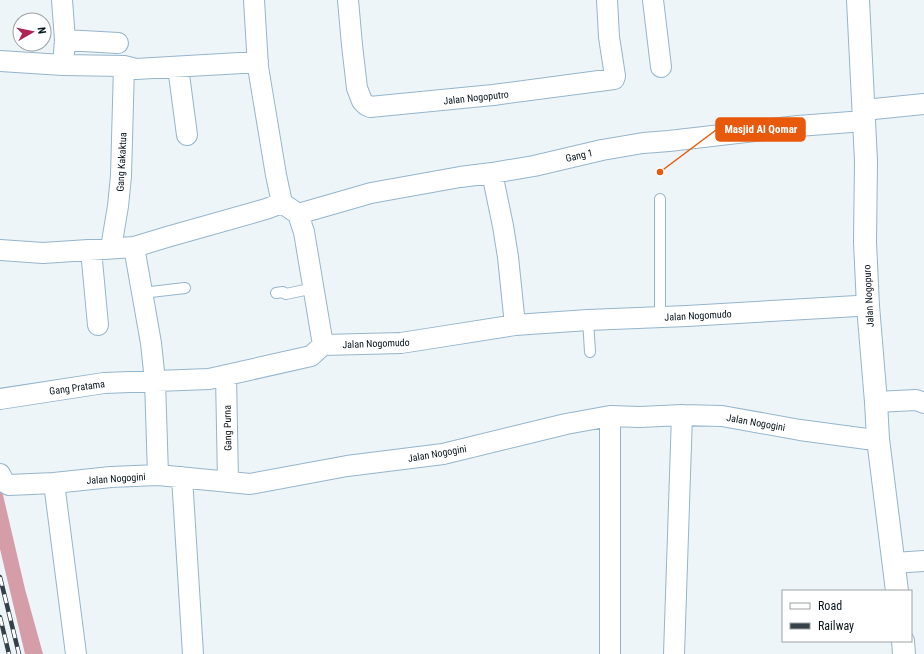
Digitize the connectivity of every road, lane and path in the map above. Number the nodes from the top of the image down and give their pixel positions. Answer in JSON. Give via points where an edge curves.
{"nodes":[{"id":1,"x":62,"y":0,"type":"edge"},
{"id":2,"x":254,"y":0,"type":"edge"},
{"id":3,"x":348,"y":0,"type":"edge"},
{"id":4,"x":607,"y":0,"type":"edge"},
{"id":5,"x":653,"y":0,"type":"edge"},
{"id":6,"x":858,"y":0,"type":"edge"},
{"id":7,"x":65,"y":40,"type":"junction"},
{"id":8,"x":118,"y":43,"type":"dead end"},
{"id":9,"x":0,"y":61,"type":"edge"},
{"id":10,"x":258,"y":62,"type":"junction"},
{"id":11,"x":63,"y":65,"type":"junction"},
{"id":12,"x":178,"y":67,"type":"junction"},
{"id":13,"x":661,"y":67,"type":"dead end"},
{"id":14,"x":124,"y":70,"type":"junction"},
{"id":15,"x":924,"y":104,"type":"edge"},
{"id":16,"x":864,"y":116,"type":"junction"},
{"id":17,"x":187,"y":135,"type":"dead end"},
{"id":18,"x":492,"y":173,"type":"junction"},
{"id":19,"x":660,"y":199,"type":"dead end"},
{"id":20,"x":290,"y":209,"type":"junction"},
{"id":21,"x":134,"y":247,"type":"junction"},
{"id":22,"x":111,"y":248,"type":"junction"},
{"id":23,"x":0,"y":250,"type":"edge"},
{"id":24,"x":90,"y":250,"type":"junction"},
{"id":25,"x":185,"y":288,"type":"dead end"},
{"id":26,"x":314,"y":288,"type":"junction"},
{"id":27,"x":142,"y":293,"type":"junction"},
{"id":28,"x":276,"y":293,"type":"dead end"},
{"id":29,"x":868,"y":306,"type":"junction"},
{"id":30,"x":660,"y":317,"type":"junction"},
{"id":31,"x":588,"y":320,"type":"junction"},
{"id":32,"x":98,"y":325,"type":"dead end"},
{"id":33,"x":515,"y":325,"type":"junction"},
{"id":34,"x":323,"y":345,"type":"junction"},
{"id":35,"x":590,"y":352,"type":"dead end"},
{"id":36,"x":226,"y":375,"type":"junction"},
{"id":37,"x":155,"y":381,"type":"junction"},
{"id":38,"x":0,"y":399,"type":"edge"},
{"id":39,"x":876,"y":402,"type":"junction"},
{"id":40,"x":924,"y":403,"type":"edge"},
{"id":41,"x":682,"y":415,"type":"junction"},
{"id":42,"x":610,"y":416,"type":"junction"},
{"id":43,"x":878,"y":439,"type":"junction"},
{"id":44,"x":0,"y":474,"type":"edge"},
{"id":45,"x":158,"y":475,"type":"junction"},
{"id":46,"x":182,"y":477,"type":"junction"},
{"id":47,"x":228,"y":482,"type":"junction"},
{"id":48,"x":54,"y":483,"type":"junction"},
{"id":49,"x":924,"y":561,"type":"edge"},
{"id":50,"x":894,"y":563,"type":"junction"},
{"id":51,"x":897,"y":590,"type":"edge"},
{"id":52,"x":903,"y":642,"type":"edge"},
{"id":53,"x":76,"y":654,"type":"edge"},
{"id":54,"x":193,"y":654,"type":"edge"},
{"id":55,"x":610,"y":654,"type":"edge"},
{"id":56,"x":674,"y":654,"type":"edge"},
{"id":57,"x":904,"y":654,"type":"edge"}],
"edges":[{"from":1,"to":7,"type":"street"},
{"from":2,"to":10,"type":"street"},
{"from":3,"to":4,"type":"street","name":"Jalan Nogoputro","via":[[357,88],[362,101],[370,107],[493,95],[614,79]]},
{"from":5,"to":13,"type":"street"},
{"from":6,"to":16,"type":"street","name":"Jalan Nogopuro"},
{"from":7,"to":8,"type":"street"},
{"from":7,"to":11,"type":"street"},
{"from":9,"to":11,"type":"street"},
{"from":10,"to":12,"type":"street"},
{"from":10,"to":20,"type":"street","via":[[276,175]]},
{"from":11,"to":14,"type":"street"},
{"from":12,"to":14,"type":"street"},
{"from":12,"to":17,"type":"street"},
{"from":14,"to":22,"type":"street","name":"Gang Kakaktua","via":[[121,176]]},
{"from":15,"to":16,"type":"street","name":"Gang 1"},
{"from":16,"to":18,"type":"street","name":"Gang 1","via":[[643,143]]},
{"from":16,"to":29,"type":"street","name":"Jalan Nogopuro"},
{"from":18,"to":20,"type":"street","name":"Gang 1"},
{"from":18,"to":33,"type":"street","via":[[508,257]]},
{"from":19,"to":30,"type":"lane"},
{"from":20,"to":21,"type":"street","via":[[266,209]]},
{"from":20,"to":26,"type":"street","via":[[304,232]]},
{"from":21,"to":22,"type":"street"},
{"from":21,"to":27,"type":"street"},
{"from":22,"to":24,"type":"street"},
{"from":23,"to":24,"type":"street","via":[[43,253]]},
{"from":24,"to":32,"type":"street"},
{"from":25,"to":27,"type":"lane"},
{"from":26,"to":28,"type":"lane","via":[[286,294]]},
{"from":26,"to":34,"type":"street"},
{"from":27,"to":37,"type":"street"},
{"from":29,"to":30,"type":"street","name":"Jalan Nogomudo"},
{"from":29,"to":39,"type":"street","name":"Jalan Nogopuro"},
{"from":30,"to":31,"type":"street","name":"Jalan Nogomudo"},
{"from":31,"to":33,"type":"street","name":"Jalan Nogomudo"},
{"from":31,"to":35,"type":"lane"},
{"from":33,"to":34,"type":"street","name":"Jalan Nogomudo","via":[[401,343]]},
{"from":34,"to":36,"type":"street","name":"Gang Pratama","via":[[311,356]]},
{"from":36,"to":37,"type":"street","name":"Gang Pratama","via":[[209,379]]},
{"from":36,"to":47,"type":"street","name":"Gang Purna"},
{"from":37,"to":38,"type":"street","name":"Gang Pratama","via":[[104,383]]},
{"from":37,"to":45,"type":"street"},
{"from":39,"to":40,"type":"street","via":[[916,400]]},
{"from":39,"to":43,"type":"street","name":"Jalan Nogopuro"},
{"from":41,"to":42,"type":"street","name":"Jalan Nogogini"},
{"from":41,"to":43,"type":"street","name":"Jalan Nogogini","via":[[722,416],[800,430],[868,440]]},
{"from":41,"to":56,"type":"street"},
{"from":42,"to":47,"type":"street","name":"Jalan Nogogini","via":[[443,454],[347,466],[250,484]]},
{"from":42,"to":55,"type":"street"},
{"from":43,"to":50,"type":"street","name":"Jalan Nogopuro"},
{"from":44,"to":48,"type":"street","name":"Jalan Nogogini","via":[[9,485]]},
{"from":45,"to":46,"type":"street","name":"Jalan Nogogini"},
{"from":45,"to":48,"type":"street","name":"Jalan Nogogini"},
{"from":46,"to":47,"type":"street","name":"Jalan Nogogini"},
{"from":46,"to":54,"type":"street"},
{"from":48,"to":53,"type":"street"},
{"from":49,"to":50,"type":"street"},
{"from":50,"to":51,"type":"street","name":"Jalan Nogopuro"},
{"from":52,"to":57,"type":"street"}]}
